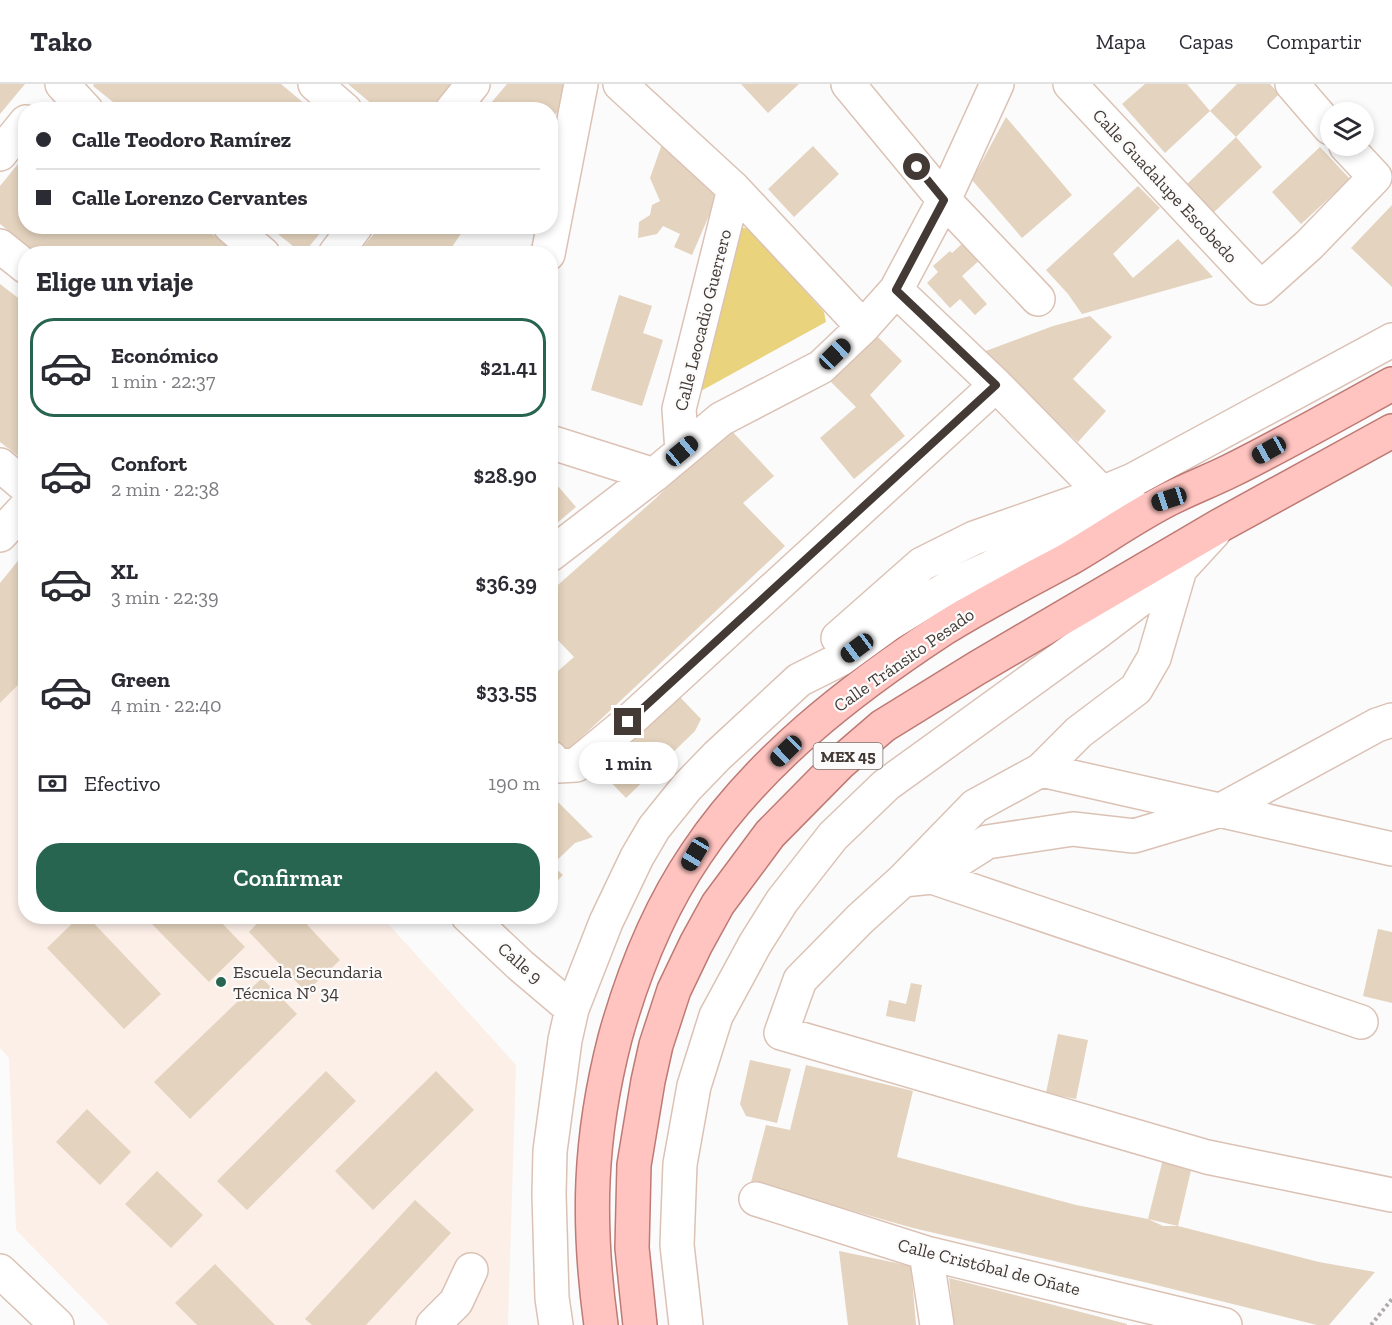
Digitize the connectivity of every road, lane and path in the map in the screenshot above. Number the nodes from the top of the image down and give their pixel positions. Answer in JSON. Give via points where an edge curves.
{"nodes":[{"id":1,"x":56,"y":84,"type":"edge"},
{"id":2,"x":62,"y":84,"type":"edge"},
{"id":3,"x":315,"y":84,"type":"edge"},
{"id":4,"x":473,"y":84,"type":"edge"},
{"id":5,"x":581,"y":84,"type":"edge"},
{"id":6,"x":620,"y":84,"type":"edge"},
{"id":7,"x":848,"y":84,"type":"edge"},
{"id":8,"x":997,"y":84,"type":"edge"},
{"id":9,"x":1070,"y":84,"type":"edge"},
{"id":10,"x":1292,"y":84,"type":"edge"},
{"id":11,"x":42,"y":102,"type":"edge"},
{"id":12,"x":79,"y":102,"type":"edge"},
{"id":13,"x":336,"y":102,"type":"edge"},
{"id":14,"x":458,"y":102,"type":"edge"},
{"id":15,"x":1320,"y":116,"type":"edge"},
{"id":16,"x":18,"y":132,"type":"edge"},
{"id":17,"x":0,"y":154,"type":"edge"},
{"id":18,"x":1355,"y":156,"type":"edge"},
{"id":19,"x":734,"y":189,"type":"junction"},
{"id":20,"x":944,"y":200,"type":"junction"},
{"id":21,"x":558,"y":202,"type":"edge"},
{"id":22,"x":239,"y":234,"type":"edge"},
{"id":23,"x":0,"y":246,"type":"edge"},
{"id":24,"x":254,"y":246,"type":"edge"},
{"id":25,"x":18,"y":261,"type":"edge"},
{"id":26,"x":896,"y":290,"type":"junction"},
{"id":27,"x":1038,"y":299,"type":"dead end"},
{"id":28,"x":863,"y":327,"type":"junction"},
{"id":29,"x":1392,"y":340,"type":"edge"},
{"id":30,"x":1392,"y":384,"type":"edge"},
{"id":31,"x":996,"y":385,"type":"junction"},
{"id":32,"x":1392,"y":431,"type":"edge"},
{"id":33,"x":558,"y":444,"type":"edge"},
{"id":34,"x":682,"y":451,"type":"junction"},
{"id":35,"x":0,"y":465,"type":"edge"},
{"id":36,"x":654,"y":474,"type":"junction"},
{"id":37,"x":18,"y":480,"type":"edge"},
{"id":38,"x":1102,"y":493,"type":"junction"},
{"id":39,"x":1169,"y":499,"type":"junction"},
{"id":40,"x":18,"y":516,"type":"edge"},
{"id":41,"x":1219,"y":526,"type":"junction"},
{"id":42,"x":0,"y":535,"type":"edge"},
{"id":43,"x":558,"y":549,"type":"edge"},
{"id":44,"x":1180,"y":569,"type":"junction"},
{"id":45,"x":799,"y":680,"type":"junction"},
{"id":46,"x":1392,"y":720,"type":"edge"},
{"id":47,"x":558,"y":763,"type":"edge"},
{"id":48,"x":1041,"y":770,"type":"junction"},
{"id":49,"x":1221,"y":810,"type":"junction"},
{"id":50,"x":1392,"y":849,"type":"edge"},
{"id":51,"x":917,"y":879,"type":"junction"},
{"id":52,"x":476,"y":924,"type":"edge"},
{"id":53,"x":572,"y":1009,"type":"junction"},
{"id":54,"x":1361,"y":1022,"type":"dead end"},
{"id":55,"x":1392,"y":1195,"type":"edge"},
{"id":56,"x":756,"y":1199,"type":"dead end"},
{"id":57,"x":926,"y":1253,"type":"junction"},
{"id":58,"x":471,"y":1270,"type":"dead end"},
{"id":59,"x":0,"y":1271,"type":"edge"},
{"id":60,"x":1392,"y":1299,"type":"edge"},
{"id":61,"x":550,"y":1316,"type":"edge"},
{"id":62,"x":57,"y":1325,"type":"edge"},
{"id":63,"x":433,"y":1325,"type":"edge"},
{"id":64,"x":601,"y":1325,"type":"edge"},
{"id":65,"x":640,"y":1325,"type":"edge"},
{"id":66,"x":686,"y":1325,"type":"edge"},
{"id":67,"x":937,"y":1325,"type":"edge"},
{"id":68,"x":1225,"y":1325,"type":"edge"},
{"id":69,"x":1371,"y":1325,"type":"edge"}],
"edges":[{"from":1,"to":11,"type":"street"},
{"from":2,"to":12,"type":"street"},
{"from":3,"to":13,"type":"street"},
{"from":4,"to":14,"type":"street"},
{"from":5,"to":21,"type":"street"},
{"from":6,"to":19,"type":"street"},
{"from":7,"to":20,"type":"street"},
{"from":8,"to":20,"type":"street"},
{"from":9,"to":18,"type":"street","name":"Calle Guadalupe Escobedo","via":[[1261,288],[1374,177]]},
{"from":10,"to":15,"type":"street"},
{"from":16,"to":17,"type":"street"},
{"from":19,"to":28,"type":"street"},
{"from":19,"to":34,"type":"street","name":"Calle Leocadio Guerrero","via":[[679,409]]},
{"from":20,"to":26,"type":"street"},
{"from":20,"to":27,"type":"street"},
{"from":22,"to":24,"type":"street"},
{"from":23,"to":25,"type":"street"},
{"from":26,"to":28,"type":"street"},
{"from":26,"to":31,"type":"street"},
{"from":28,"to":34,"type":"street","via":[[821,368],[721,418]]},
{"from":29,"to":38,"type":"street"},
{"from":30,"to":39,"type":"main road","name":"Calle Tránsito Pesado","number":"MEX 45","via":[[1230,471]]},
{"from":31,"to":38,"type":"street"},
{"from":31,"to":47,"type":"street","via":[[628,722],[576,765]]},
{"from":32,"to":41,"type":"main road","number":"MEX 45"},
{"from":33,"to":36,"type":"street"},
{"from":34,"to":36,"type":"street"},
{"from":35,"to":37,"type":"street"},
{"from":36,"to":43,"type":"street"},
{"from":38,"to":45,"type":"street","via":[[974,538],[922,564],[845,631]]},
{"from":39,"to":45,"type":"street","via":[[1058,536],[951,586],[889,624],[841,660]]},
{"from":39,"to":64,"type":"main road","name":"Calle Tránsito Pesado","number":"MEX 45","via":[[946,627],[882,671],[826,714],[762,774],[695,854],[666,904],[633,978],[606,1074],[594,1145],[591,1214]]},
{"from":40,"to":42,"type":"street"},
{"from":41,"to":44,"type":"street"},
{"from":41,"to":65,"type":"main road","number":"MEX 45","via":[[883,726],[770,834],[723,896],[674,990],[648,1081],[634,1164],[633,1248]]},
{"from":44,"to":48,"type":"street","via":[[1154,658],[1136,689],[1078,732]]},
{"from":44,"to":66,"type":"street","via":[[886,785],[833,836],[782,901],[716,1016],[694,1086],[680,1164],[677,1245]]},
{"from":45,"to":53,"type":"street","via":[[717,756],[654,828],[606,922]]},
{"from":46,"to":49,"type":"street"},
{"from":48,"to":49,"type":"street"},
{"from":48,"to":51,"type":"street","via":[[975,806]]},
{"from":49,"to":50,"type":"street"},
{"from":49,"to":51,"type":"street","via":[[1134,836],[1073,829],[987,842]]},
{"from":51,"to":54,"type":"street"},
{"from":51,"to":55,"type":"street","via":[[860,919],[800,980],[781,1033],[1207,1157]]},
{"from":52,"to":53,"type":"street","name":"Calle 9"},
{"from":53,"to":61,"type":"street","via":[[550,1151]]},
{"from":56,"to":57,"type":"street","name":"Calle Cristóbal de Oñate"},
{"from":57,"to":67,"type":"street"},
{"from":57,"to":68,"type":"street","name":"Calle Cristóbal de Oñate"},
{"from":58,"to":63,"type":"street","via":[[456,1302]]},
{"from":59,"to":62,"type":"street"},
{"from":60,"to":69,"type":"path"}]}
